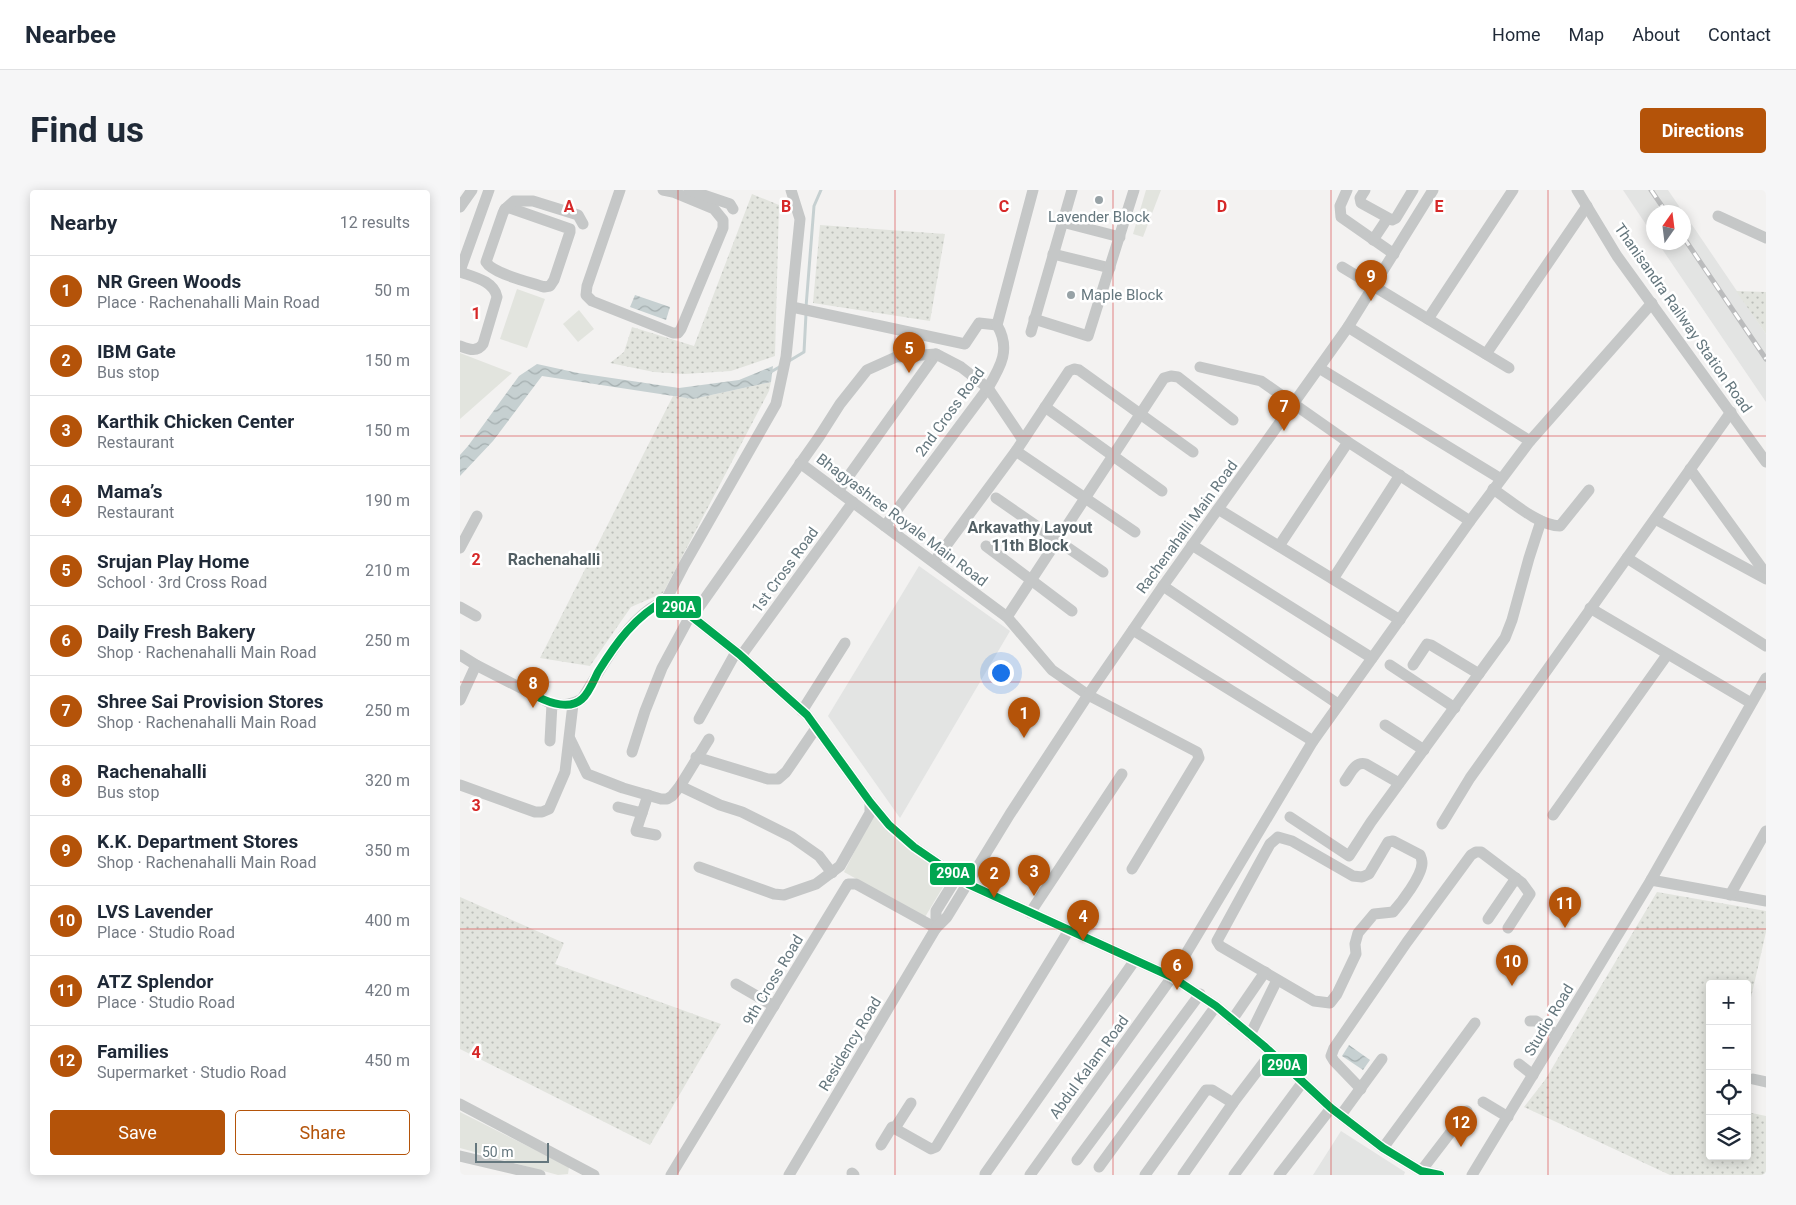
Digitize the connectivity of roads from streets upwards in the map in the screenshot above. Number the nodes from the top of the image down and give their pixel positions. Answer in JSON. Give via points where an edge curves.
{"nodes":[{"id":1,"x":473,"y":190,"type":"edge"},
{"id":2,"x":620,"y":190,"type":"edge"},
{"id":3,"x":791,"y":190,"type":"edge"},
{"id":4,"x":1033,"y":190,"type":"edge"},
{"id":5,"x":1072,"y":190,"type":"edge"},
{"id":6,"x":1134,"y":190,"type":"edge"},
{"id":7,"x":1347,"y":190,"type":"edge"},
{"id":8,"x":1365,"y":190,"type":"edge"},
{"id":9,"x":1413,"y":190,"type":"edge"},
{"id":10,"x":1433,"y":190,"type":"edge"},
{"id":11,"x":1513,"y":190,"type":"edge"},
{"id":12,"x":1577,"y":190,"type":"edge"},
{"id":13,"x":670,"y":191,"type":"edge"},
{"id":14,"x":687,"y":192,"type":"edge"},
{"id":15,"x":488,"y":193,"type":"edge"},
{"id":16,"x":1587,"y":206,"type":"junction"},
{"id":17,"x":460,"y":207,"type":"edge"},
{"id":18,"x":505,"y":209,"type":"junction"},
{"id":19,"x":733,"y":209,"type":"dead end"},
{"id":20,"x":1718,"y":216,"type":"dead end"},
{"id":21,"x":1387,"y":219,"type":"junction"},
{"id":22,"x":1062,"y":222,"type":"junction"},
{"id":23,"x":583,"y":224,"type":"dead end"},
{"id":24,"x":1120,"y":237,"type":"junction"},
{"id":25,"x":1766,"y":238,"type":"edge"},
{"id":26,"x":1373,"y":240,"type":"junction"},
{"id":27,"x":469,"y":247,"type":"junction"},
{"id":28,"x":1053,"y":254,"type":"junction"},
{"id":29,"x":1394,"y":254,"type":"junction"},
{"id":30,"x":487,"y":257,"type":"junction"},
{"id":31,"x":1342,"y":267,"type":"dead end"},
{"id":32,"x":1110,"y":268,"type":"junction"},
{"id":33,"x":460,"y":271,"type":"edge"},
{"id":34,"x":1374,"y":285,"type":"junction"},
{"id":35,"x":526,"y":286,"type":"dead end"},
{"id":36,"x":1652,"y":303,"type":"junction"},
{"id":37,"x":792,"y":307,"type":"junction"},
{"id":38,"x":1034,"y":319,"type":"junction"},
{"id":39,"x":1428,"y":320,"type":"junction"},
{"id":40,"x":997,"y":325,"type":"junction"},
{"id":41,"x":1348,"y":327,"type":"junction"},
{"id":42,"x":1031,"y":332,"type":"dead end"},
{"id":43,"x":965,"y":344,"type":"junction"},
{"id":44,"x":460,"y":346,"type":"edge"},
{"id":45,"x":936,"y":354,"type":"junction"},
{"id":46,"x":1486,"y":354,"type":"junction"},
{"id":47,"x":961,"y":367,"type":"junction"},
{"id":48,"x":1200,"y":367,"type":"dead end"},
{"id":49,"x":1319,"y":368,"type":"junction"},
{"id":50,"x":1509,"y":368,"type":"dead end"},
{"id":51,"x":988,"y":388,"type":"junction"},
{"id":52,"x":1294,"y":403,"type":"junction"},
{"id":53,"x":1045,"y":407,"type":"junction"},
{"id":54,"x":1730,"y":412,"type":"junction"},
{"id":55,"x":1140,"y":415,"type":"junction"},
{"id":56,"x":1233,"y":420,"type":"dead end"},
{"id":57,"x":1023,"y":440,"type":"junction"},
{"id":58,"x":1530,"y":441,"type":"junction"},
{"id":59,"x":1348,"y":442,"type":"junction"},
{"id":60,"x":1016,"y":451,"type":"junction"},
{"id":61,"x":1193,"y":452,"type":"dead end"},
{"id":62,"x":1113,"y":456,"type":"junction"},
{"id":63,"x":1766,"y":462,"type":"edge"},
{"id":64,"x":800,"y":463,"type":"junction"},
{"id":65,"x":1690,"y":469,"type":"junction"},
{"id":66,"x":1400,"y":476,"type":"junction"},
{"id":67,"x":1501,"y":479,"type":"junction"},
{"id":68,"x":1493,"y":489,"type":"junction"},
{"id":69,"x":1588,"y":490,"type":"dead end"},
{"id":70,"x":838,"y":491,"type":"junction"},
{"id":71,"x":1162,"y":491,"type":"dead end"},
{"id":72,"x":996,"y":498,"type":"dead end"},
{"id":73,"x":1086,"y":498,"type":"junction"},
{"id":74,"x":852,"y":502,"type":"junction"},
{"id":75,"x":1218,"y":509,"type":"junction"},
{"id":76,"x":477,"y":516,"type":"dead end"},
{"id":77,"x":1654,"y":519,"type":"junction"},
{"id":78,"x":1470,"y":521,"type":"junction"},
{"id":79,"x":1541,"y":522,"type":"junction"},
{"id":80,"x":885,"y":526,"type":"junction"},
{"id":81,"x":1135,"y":532,"type":"dead end"},
{"id":82,"x":1058,"y":540,"type":"junction"},
{"id":83,"x":1192,"y":545,"type":"junction"},
{"id":84,"x":986,"y":546,"type":"dead end"},
{"id":85,"x":1279,"y":546,"type":"junction"},
{"id":86,"x":460,"y":548,"type":"edge"},
{"id":87,"x":1627,"y":558,"type":"junction"},
{"id":88,"x":934,"y":562,"type":"junction"},
{"id":89,"x":1104,"y":572,"type":"dead end"},
{"id":90,"x":1766,"y":574,"type":"edge"},
{"id":91,"x":1333,"y":579,"type":"junction"},
{"id":92,"x":1766,"y":579,"type":"edge"},
{"id":93,"x":1031,"y":581,"type":"junction"},
{"id":94,"x":1163,"y":586,"type":"junction"},
{"id":95,"x":666,"y":600,"type":"junction"},
{"id":96,"x":460,"y":607,"type":"edge"},
{"id":97,"x":1590,"y":608,"type":"junction"},
{"id":98,"x":1072,"y":612,"type":"dead end"},
{"id":99,"x":476,"y":616,"type":"dead end"},
{"id":100,"x":691,"y":617,"type":"junction"},
{"id":101,"x":1007,"y":618,"type":"junction"},
{"id":102,"x":1400,"y":620,"type":"junction"},
{"id":103,"x":1132,"y":630,"type":"junction"},
{"id":104,"x":845,"y":643,"type":"dead end"},
{"id":105,"x":1766,"y":646,"type":"edge"},
{"id":106,"x":460,"y":654,"type":"edge"},
{"id":107,"x":739,"y":654,"type":"junction"},
{"id":108,"x":1667,"y":655,"type":"junction"},
{"id":109,"x":1372,"y":658,"type":"junction"},
{"id":110,"x":476,"y":665,"type":"junction"},
{"id":111,"x":1390,"y":665,"type":"dead end"},
{"id":112,"x":1413,"y":665,"type":"dead end"},
{"id":113,"x":1479,"y":674,"type":"junction"},
{"id":114,"x":1766,"y":678,"type":"edge"},
{"id":115,"x":1088,"y":695,"type":"junction"},
{"id":116,"x":460,"y":700,"type":"edge"},
{"id":117,"x":1751,"y":703,"type":"junction"},
{"id":118,"x":552,"y":704,"type":"junction"},
{"id":119,"x":573,"y":704,"type":"junction"},
{"id":120,"x":1338,"y":704,"type":"junction"},
{"id":121,"x":1455,"y":708,"type":"junction"},
{"id":122,"x":802,"y":710,"type":"junction"},
{"id":123,"x":699,"y":719,"type":"dead end"},
{"id":124,"x":1385,"y":725,"type":"dead end"},
{"id":125,"x":816,"y":728,"type":"junction"},
{"id":126,"x":569,"y":738,"type":"junction"},
{"id":127,"x":709,"y":739,"type":"dead end"},
{"id":128,"x":1313,"y":740,"type":"junction"},
{"id":129,"x":550,"y":741,"type":"dead end"},
{"id":130,"x":1424,"y":750,"type":"junction"},
{"id":131,"x":632,"y":752,"type":"dead end"},
{"id":132,"x":696,"y":757,"type":"junction"},
{"id":133,"x":1122,"y":774,"type":"dead end"},
{"id":134,"x":1345,"y":781,"type":"dead end"},
{"id":135,"x":1399,"y":784,"type":"junction"},
{"id":136,"x":460,"y":786,"type":"edge"},
{"id":137,"x":680,"y":786,"type":"junction"},
{"id":138,"x":648,"y":795,"type":"junction"},
{"id":139,"x":870,"y":802,"type":"junction"},
{"id":140,"x":618,"y":807,"type":"dead end"},
{"id":141,"x":642,"y":813,"type":"junction"},
{"id":142,"x":1554,"y":815,"type":"dead end"},
{"id":143,"x":1290,"y":817,"type":"dead end"},
{"id":144,"x":1442,"y":824,"type":"dead end"},
{"id":145,"x":1766,"y":831,"type":"edge"},
{"id":146,"x":656,"y":835,"type":"dead end"},
{"id":147,"x":699,"y":867,"type":"dead end"},
{"id":148,"x":1132,"y":869,"type":"dead end"},
{"id":149,"x":832,"y":873,"type":"junction"},
{"id":150,"x":957,"y":877,"type":"junction"},
{"id":151,"x":1516,"y":878,"type":"junction"},
{"id":152,"x":1651,"y":880,"type":"junction"},
{"id":153,"x":968,"y":884,"type":"junction"},
{"id":154,"x":1730,"y":895,"type":"junction"},
{"id":155,"x":1766,"y":901,"type":"edge"},
{"id":156,"x":1030,"y":913,"type":"junction"},
{"id":157,"x":1488,"y":919,"type":"dead end"},
{"id":158,"x":1506,"y":925,"type":"dead end"},
{"id":159,"x":936,"y":928,"type":"junction"},
{"id":160,"x":1068,"y":930,"type":"junction"},
{"id":161,"x":1136,"y":960,"type":"junction"},
{"id":162,"x":1265,"y":972,"type":"junction"},
{"id":163,"x":1172,"y":977,"type":"junction"},
{"id":164,"x":1277,"y":980,"type":"junction"},
{"id":165,"x":736,"y":984,"type":"dead end"},
{"id":166,"x":1200,"y":994,"type":"junction"},
{"id":167,"x":774,"y":1006,"type":"junction"},
{"id":168,"x":1216,"y":1006,"type":"junction"},
{"id":169,"x":1232,"y":1020,"type":"junction"},
{"id":170,"x":1530,"y":1022,"type":"dead end"},
{"id":171,"x":1475,"y":1023,"type":"dead end"},
{"id":172,"x":1250,"y":1035,"type":"junction"},
{"id":173,"x":1557,"y":1036,"type":"junction"},
{"id":174,"x":1271,"y":1053,"type":"junction"},
{"id":175,"x":1382,"y":1059,"type":"dead end"},
{"id":176,"x":1519,"y":1064,"type":"dead end"},
{"id":177,"x":1533,"y":1075,"type":"junction"},
{"id":178,"x":1753,"y":1079,"type":"dead end"},
{"id":179,"x":1766,"y":1082,"type":"edge"},
{"id":180,"x":1302,"y":1083,"type":"junction"},
{"id":181,"x":1360,"y":1089,"type":"junction"},
{"id":182,"x":1483,"y":1102,"type":"dead end"},
{"id":183,"x":911,"y":1103,"type":"dead end"},
{"id":184,"x":1233,"y":1103,"type":"junction"},
{"id":185,"x":460,"y":1104,"type":"edge"},
{"id":186,"x":1331,"y":1108,"type":"junction"},
{"id":187,"x":1467,"y":1111,"type":"dead end"},
{"id":188,"x":1341,"y":1115,"type":"junction"},
{"id":189,"x":1508,"y":1117,"type":"junction"},
{"id":190,"x":895,"y":1128,"type":"junction"},
{"id":191,"x":882,"y":1146,"type":"dead end"},
{"id":192,"x":1383,"y":1148,"type":"junction"},
{"id":193,"x":460,"y":1156,"type":"edge"},
{"id":194,"x":1077,"y":1160,"type":"dead end"},
{"id":195,"x":1099,"y":1167,"type":"dead end"},
{"id":196,"x":571,"y":1169,"type":"edge"},
{"id":197,"x":500,"y":1171,"type":"edge"},
{"id":198,"x":1421,"y":1171,"type":"junction"},
{"id":199,"x":984,"y":1174,"type":"dead end"},
{"id":200,"x":540,"y":1175,"type":"edge"},
{"id":201,"x":594,"y":1175,"type":"edge"},
{"id":202,"x":671,"y":1175,"type":"edge"},
{"id":203,"x":789,"y":1175,"type":"edge"},
{"id":204,"x":1030,"y":1175,"type":"edge"},
{"id":205,"x":1145,"y":1175,"type":"edge"},
{"id":206,"x":1183,"y":1175,"type":"edge"},
{"id":207,"x":1234,"y":1175,"type":"edge"},
{"id":208,"x":1279,"y":1175,"type":"edge"},
{"id":209,"x":1440,"y":1175,"type":"edge"},
{"id":210,"x":1472,"y":1175,"type":"edge"}],
"edges":[{"from":1,"to":15,"type":"street"},
{"from":1,"to":17,"type":"street"},
{"from":2,"to":14,"type":"street","via":[[586,295],[592,301],[673,333],[682,329],[723,228],[723,220],[714,209]]},
{"from":3,"to":37,"type":"street","via":[[800,219]]},
{"from":4,"to":40,"type":"street"},
{"from":5,"to":22,"type":"street"},
{"from":6,"to":24,"type":"street"},
{"from":7,"to":26,"type":"street","via":[[1340,206],[1341,217]]},
{"from":8,"to":21,"type":"street","via":[[1361,203]]},
{"from":9,"to":21,"type":"street","via":[[1396,218]]},
{"from":10,"to":29,"type":"street","name":"Rachenahalli Main Road"},
{"from":11,"to":39,"type":"street"},
{"from":12,"to":16,"type":"street","name":"Thanisandra Railway Station Road"},
{"from":13,"to":14,"type":"street"},
{"from":14,"to":19,"type":"street","via":[[730,204]]},
{"from":15,"to":27,"type":"street"},
{"from":16,"to":36,"type":"street","name":"Thanisandra Railway Station Road","via":[[1617,256]]},
{"from":16,"to":46,"type":"street"},
{"from":18,"to":23,"type":"street","via":[[514,201],[533,201],[578,215]]},
{"from":18,"to":30,"type":"street"},
{"from":18,"to":30,"type":"street","via":[[519,210],[570,229],[554,280],[550,286],[544,287],[496,270],[488,265]]},
{"from":20,"to":25,"type":"street"},
{"from":21,"to":26,"type":"street"},
{"from":22,"to":24,"type":"street"},
{"from":22,"to":28,"type":"street"},
{"from":24,"to":32,"type":"street"},
{"from":26,"to":29,"type":"street"},
{"from":27,"to":30,"type":"street"},
{"from":27,"to":33,"type":"street"},
{"from":28,"to":32,"type":"street"},
{"from":28,"to":38,"type":"street"},
{"from":29,"to":34,"type":"street","name":"Rachenahalli Main Road"},
{"from":30,"to":35,"type":"street","via":[[486,266],[491,273]]},
{"from":31,"to":34,"type":"street"},
{"from":32,"to":38,"type":"street","via":[[1088,336]]},
{"from":33,"to":44,"type":"street","via":[[489,284],[497,297],[480,348],[474,350]]},
{"from":34,"to":39,"type":"street"},
{"from":34,"to":41,"type":"street","name":"Rachenahalli Main Road"},
{"from":36,"to":54,"type":"street","name":"Thanisandra Railway Station Road"},
{"from":36,"to":58,"type":"street","name":"Abdul Kalam Road"},
{"from":37,"to":43,"type":"street"},
{"from":37,"to":95,"type":"street","via":[[776,404]]},
{"from":38,"to":42,"type":"street"},
{"from":39,"to":46,"type":"street"},
{"from":40,"to":43,"type":"street","via":[[979,323]]},
{"from":40,"to":51,"type":"street","name":"2nd Cross Road","via":[[1004,337],[1004,352],[999,370]]},
{"from":41,"to":49,"type":"street","name":"Rachenahalli Main Road"},
{"from":41,"to":58,"type":"street"},
{"from":43,"to":47,"type":"street"},
{"from":45,"to":47,"type":"street"},
{"from":45,"to":64,"type":"street","name":"Bhagyashree Royale Main Road","via":[[896,357],[867,370]]},
{"from":45,"to":70,"type":"street"},
{"from":46,"to":50,"type":"street"},
{"from":47,"to":51,"type":"street"},
{"from":48,"to":52,"type":"street","via":[[1261,382]]},
{"from":49,"to":52,"type":"street","name":"Rachenahalli Main Road"},
{"from":49,"to":67,"type":"street"},
{"from":51,"to":57,"type":"street"},
{"from":51,"to":80,"type":"street","name":"2nd Cross Road"},
{"from":52,"to":59,"type":"street"},
{"from":52,"to":75,"type":"street","name":"Rachenahalli Main Road"},
{"from":53,"to":55,"type":"street","via":[[1074,369]]},
{"from":53,"to":57,"type":"street"},
{"from":53,"to":62,"type":"street"},
{"from":54,"to":63,"type":"street","name":"Thanisandra Railway Station Road"},
{"from":54,"to":65,"type":"street"},
{"from":55,"to":56,"type":"street","via":[[1164,378],[1171,376],[1178,377]]},
{"from":55,"to":61,"type":"street"},
{"from":55,"to":62,"type":"street"},
{"from":57,"to":60,"type":"street"},
{"from":58,"to":67,"type":"street","name":"Abdul Kalam Road"},
{"from":59,"to":66,"type":"street"},
{"from":59,"to":85,"type":"street"},
{"from":60,"to":73,"type":"street"},
{"from":60,"to":88,"type":"street"},
{"from":62,"to":71,"type":"street"},
{"from":62,"to":73,"type":"street"},
{"from":64,"to":70,"type":"street","name":"Bhagyashree Royale Main Road"},
{"from":64,"to":100,"type":"street"},
{"from":65,"to":77,"type":"street"},
{"from":65,"to":90,"type":"street"},
{"from":66,"to":78,"type":"street"},
{"from":66,"to":91,"type":"street"},
{"from":67,"to":68,"type":"street","name":"Abdul Kalam Road"},
{"from":68,"to":78,"type":"street","name":"Abdul Kalam Road"},
{"from":68,"to":79,"type":"street"},
{"from":69,"to":79,"type":"street","via":[[1560,526]]},
{"from":70,"to":74,"type":"street","name":"Bhagyashree Royale Main Road"},
{"from":72,"to":82,"type":"street"},
{"from":73,"to":81,"type":"street"},
{"from":73,"to":82,"type":"street"},
{"from":74,"to":80,"type":"street","name":"Bhagyashree Royale Main Road"},
{"from":74,"to":107,"type":"street","name":"1st Cross Road"},
{"from":75,"to":83,"type":"street","name":"Rachenahalli Main Road"},
{"from":75,"to":85,"type":"street"},
{"from":76,"to":86,"type":"street"},
{"from":77,"to":87,"type":"street"},
{"from":77,"to":92,"type":"street"},
{"from":78,"to":102,"type":"street","name":"Abdul Kalam Road"},
{"from":79,"to":113,"type":"street","via":[[1508,632]]},
{"from":80,"to":88,"type":"street","name":"Bhagyashree Royale Main Road"},
{"from":82,"to":89,"type":"street"},
{"from":82,"to":93,"type":"street"},
{"from":83,"to":94,"type":"street","name":"Rachenahalli Main Road"},
{"from":83,"to":109,"type":"street"},
{"from":84,"to":93,"type":"street"},
{"from":85,"to":91,"type":"street"},
{"from":87,"to":97,"type":"street"},
{"from":87,"to":105,"type":"street"},
{"from":88,"to":101,"type":"street","name":"Bhagyashree Royale Main Road"},
{"from":91,"to":102,"type":"street"},
{"from":93,"to":98,"type":"street"},
{"from":93,"to":101,"type":"street"},
{"from":94,"to":103,"type":"street","name":"Rachenahalli Main Road"},
{"from":94,"to":120,"type":"street"},
{"from":95,"to":100,"type":"street"},
{"from":95,"to":119,"type":"street","via":[[644,612],[627,630],[582,699]]},
{"from":96,"to":99,"type":"street"},
{"from":97,"to":108,"type":"street"},
{"from":97,"to":144,"type":"street","via":[[1470,778]]},
{"from":100,"to":107,"type":"street"},
{"from":100,"to":131,"type":"street","via":[[662,668]]},
{"from":101,"to":115,"type":"street","name":"Bhagyashree Royale Main Road","via":[[1052,670]]},
{"from":102,"to":109,"type":"street","name":"Abdul Kalam Road"},
{"from":103,"to":115,"type":"street","name":"Rachenahalli Main Road"},
{"from":103,"to":128,"type":"street"},
{"from":104,"to":122,"type":"street"},
{"from":106,"to":110,"type":"street"},
{"from":107,"to":122,"type":"street"},
{"from":107,"to":123,"type":"street","name":"1st Cross Road"},
{"from":108,"to":117,"type":"street"},
{"from":108,"to":142,"type":"street"},
{"from":109,"to":120,"type":"street","name":"Abdul Kalam Road"},
{"from":110,"to":116,"type":"street"},
{"from":110,"to":118,"type":"street"},
{"from":111,"to":121,"type":"street"},
{"from":112,"to":113,"type":"street","via":[[1427,644]]},
{"from":113,"to":121,"type":"street"},
{"from":114,"to":117,"type":"street"},
{"from":115,"to":148,"type":"street","name":"Bhagyashree Royale Main Road","via":[[1188,746],[1197,752],[1199,758]]},
{"from":115,"to":153,"type":"street","name":"Rachenahalli Main Road"},
{"from":117,"to":152,"type":"street"},
{"from":118,"to":119,"type":"street"},
{"from":118,"to":129,"type":"street"},
{"from":119,"to":126,"type":"street"},
{"from":120,"to":128,"type":"street","name":"Abdul Kalam Road"},
{"from":121,"to":130,"type":"street"},
{"from":122,"to":125,"type":"street"},
{"from":124,"to":130,"type":"street"},
{"from":125,"to":132,"type":"street","via":[[778,779],[768,779]]},
{"from":125,"to":139,"type":"street"},
{"from":126,"to":136,"type":"street","via":[[564,772],[549,809],[535,812]]},
{"from":126,"to":138,"type":"street","via":[[587,774]]},
{"from":127,"to":132,"type":"street"},
{"from":128,"to":163,"type":"street","name":"Abdul Kalam Road"},
{"from":130,"to":135,"type":"street"},
{"from":132,"to":137,"type":"street"},
{"from":133,"to":156,"type":"street"},
{"from":134,"to":135,"type":"street","via":[[1356,764],[1361,762]]},
{"from":135,"to":143,"type":"street","via":[[1349,856]]},
{"from":137,"to":138,"type":"street","via":[[667,799]]},
{"from":137,"to":149,"type":"street","via":[[792,837],[819,856]]},
{"from":138,"to":141,"type":"street"},
{"from":139,"to":149,"type":"street","via":[[870,813],[840,866]]},
{"from":139,"to":150,"type":"street","via":[[914,847]]},
{"from":140,"to":141,"type":"street"},
{"from":141,"to":146,"type":"street","via":[[636,831]]},
{"from":145,"to":154,"type":"street"},
{"from":147,"to":149,"type":"street","via":[[784,895],[816,884]]},
{"from":150,"to":153,"type":"street"},
{"from":150,"to":159,"type":"street","name":"Residency Road","via":[[936,912]]},
{"from":151,"to":157,"type":"street"},
{"from":151,"to":158,"type":"street","via":[[1530,894]]},
{"from":151,"to":181,"type":"street","via":[[1481,852],[1471,855],[1465,863],[1334,1048],[1331,1056],[1334,1061]]},
{"from":152,"to":154,"type":"street"},
{"from":152,"to":173,"type":"street","name":"Studio Road"},
{"from":153,"to":156,"type":"street"},
{"from":153,"to":159,"type":"street","name":"Residency Road","via":[[948,917]]},
{"from":154,"to":155,"type":"street"},
{"from":156,"to":160,"type":"street"},
{"from":159,"to":167,"type":"street","name":"9th Cross Road","via":[[856,884],[848,884]]},
{"from":159,"to":203,"type":"street","name":"Residency Road"},
{"from":160,"to":161,"type":"street"},
{"from":160,"to":190,"type":"street","via":[[936,1147],[931,1149]]},
{"from":161,"to":163,"type":"street"},
{"from":161,"to":199,"type":"street"},
{"from":162,"to":164,"type":"street"},
{"from":162,"to":164,"type":"street","via":[[1220,946],[1217,941],[1274,839],[1283,837],[1353,876],[1362,877],[1369,874],[1388,842],[1420,855],[1420,871],[1403,902],[1393,912],[1374,914],[1358,933],[1356,954],[1330,1003],[1314,1001]]},
{"from":162,"to":169,"type":"street"},
{"from":163,"to":166,"type":"street"},
{"from":163,"to":204,"type":"street","name":"Abdul Kalam Road"},
{"from":164,"to":172,"type":"street"},
{"from":165,"to":167,"type":"street"},
{"from":166,"to":168,"type":"street"},
{"from":166,"to":194,"type":"street"},
{"from":167,"to":202,"type":"street","name":"9th Cross Road"},
{"from":168,"to":169,"type":"street"},
{"from":168,"to":195,"type":"street"},
{"from":169,"to":172,"type":"street"},
{"from":170,"to":173,"type":"street","via":[[1536,1022]]},
{"from":171,"to":192,"type":"street"},
{"from":172,"to":174,"type":"street"},
{"from":173,"to":177,"type":"street","name":"Studio Road"},
{"from":174,"to":180,"type":"street"},
{"from":174,"to":184,"type":"street"},
{"from":175,"to":181,"type":"street"},
{"from":176,"to":177,"type":"street"},
{"from":177,"to":189,"type":"street","name":"Studio Road"},
{"from":178,"to":179,"type":"street"},
{"from":180,"to":186,"type":"street"},
{"from":180,"to":207,"type":"street"},
{"from":181,"to":188,"type":"street"},
{"from":182,"to":189,"type":"street"},
{"from":183,"to":190,"type":"street"},
{"from":184,"to":205,"type":"street","via":[[1212,1090],[1206,1090]]},
{"from":184,"to":206,"type":"street"},
{"from":185,"to":196,"type":"street"},
{"from":186,"to":188,"type":"street"},
{"from":186,"to":208,"type":"street"},
{"from":187,"to":198,"type":"street"},
{"from":188,"to":192,"type":"street"},
{"from":189,"to":210,"type":"street","name":"Studio Road"},
{"from":190,"to":191,"type":"street","via":[[892,1127]]},
{"from":192,"to":198,"type":"street"},
{"from":193,"to":197,"type":"street"},
{"from":196,"to":201,"type":"street"},
{"from":197,"to":200,"type":"street"},
{"from":198,"to":209,"type":"street"}]}
